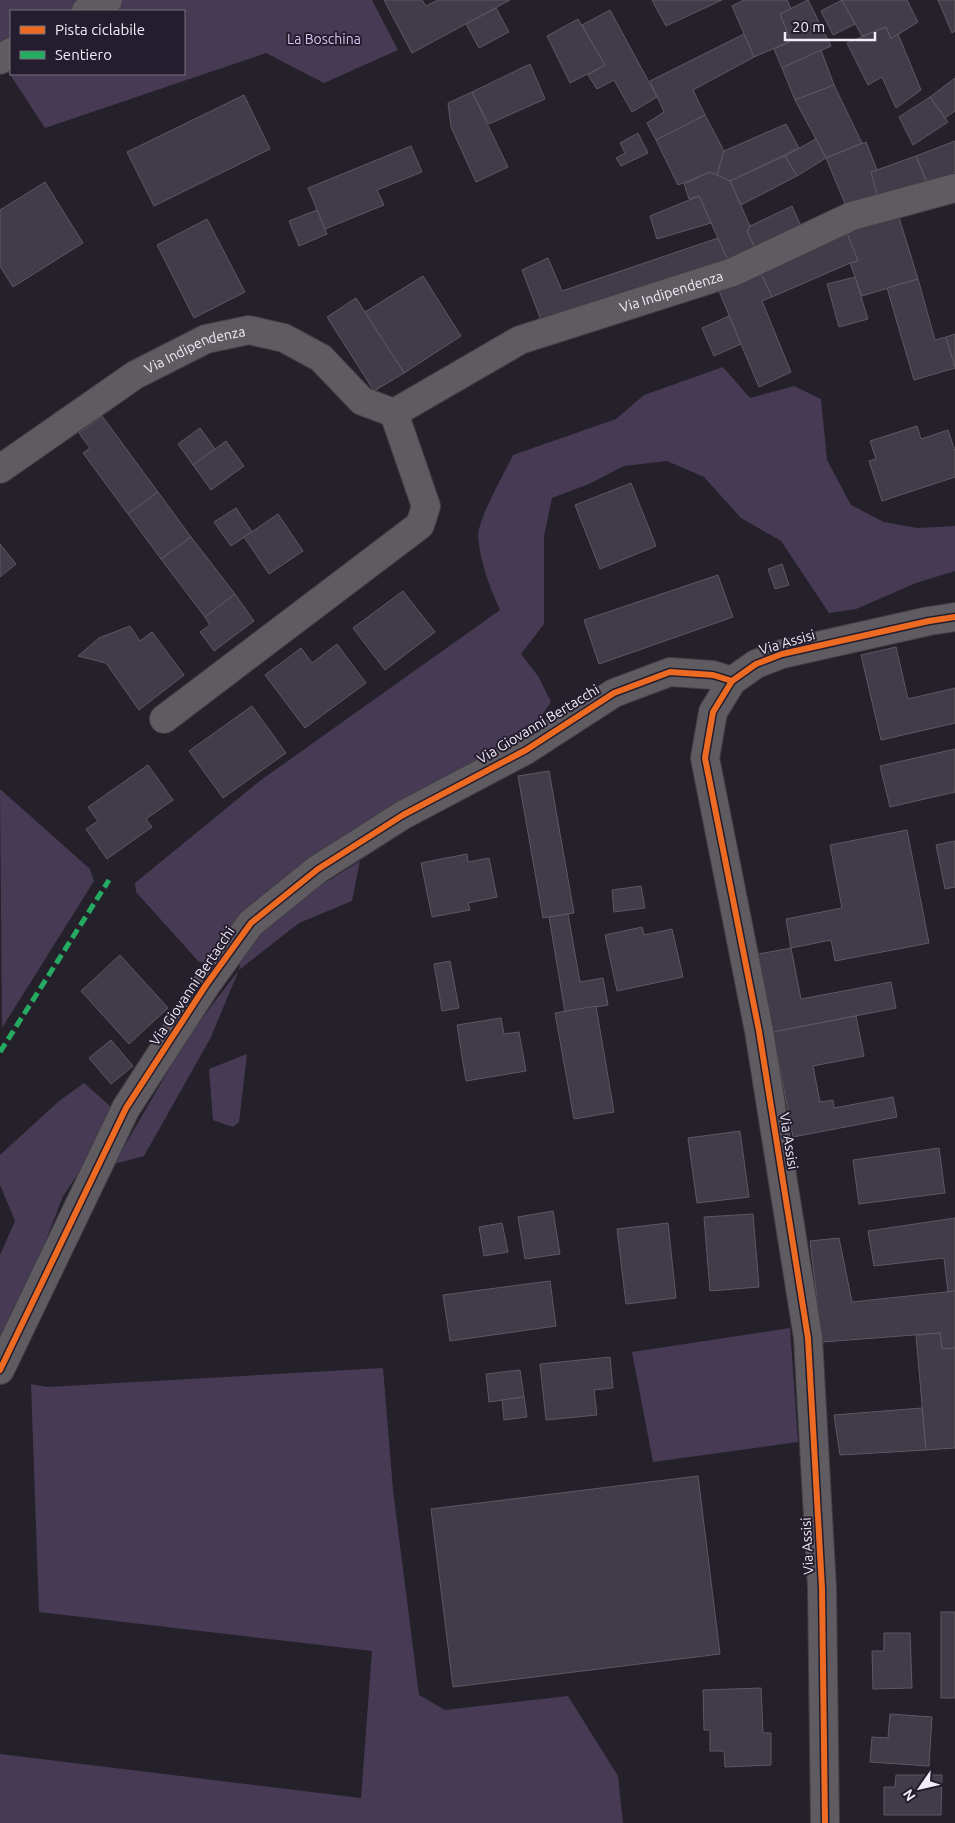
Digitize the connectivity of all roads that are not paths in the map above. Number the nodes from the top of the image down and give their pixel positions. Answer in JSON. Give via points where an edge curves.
{"nodes":[{"id":1,"x":108,"y":0,"type":"edge"},
{"id":2,"x":88,"y":10,"type":"edge"},
{"id":3,"x":955,"y":188,"type":"edge"},
{"id":4,"x":394,"y":413,"type":"junction"},
{"id":5,"x":0,"y":469,"type":"edge"},
{"id":6,"x":955,"y":609,"type":"edge"},
{"id":7,"x":942,"y":619,"type":"edge"},
{"id":8,"x":732,"y":681,"type":"junction"},
{"id":9,"x":164,"y":719,"type":"dead end"},
{"id":10,"x":0,"y":1370,"type":"edge"},
{"id":11,"x":825,"y":1823,"type":"edge"}],
"edges":[{"from":1,"to":2,"type":"street"},
{"from":3,"to":4,"type":"street","name":"Via Indipendenza","via":[[852,216],[733,272],[520,340]]},
{"from":4,"to":5,"type":"street","name":"Via Indipendenza","via":[[362,401],[321,358],[284,338],[249,330],[206,339],[135,375]]},
{"from":4,"to":9,"type":"street","via":[[426,506],[420,525]]},
{"from":6,"to":7,"type":"street","name":"Via Assisi"},
{"from":7,"to":8,"type":"street","name":"Via Assisi","via":[[782,654],[756,664]]},
{"from":8,"to":10,"type":"street","name":"Via Giovanni Bertacchi","via":[[713,675],[670,672],[614,693],[526,750],[403,816],[318,869],[251,923],[206,985],[126,1108]]},
{"from":8,"to":11,"type":"street","name":"Via Assisi","via":[[713,712],[705,758],[758,1031],[808,1338],[822,1588]]}]}
